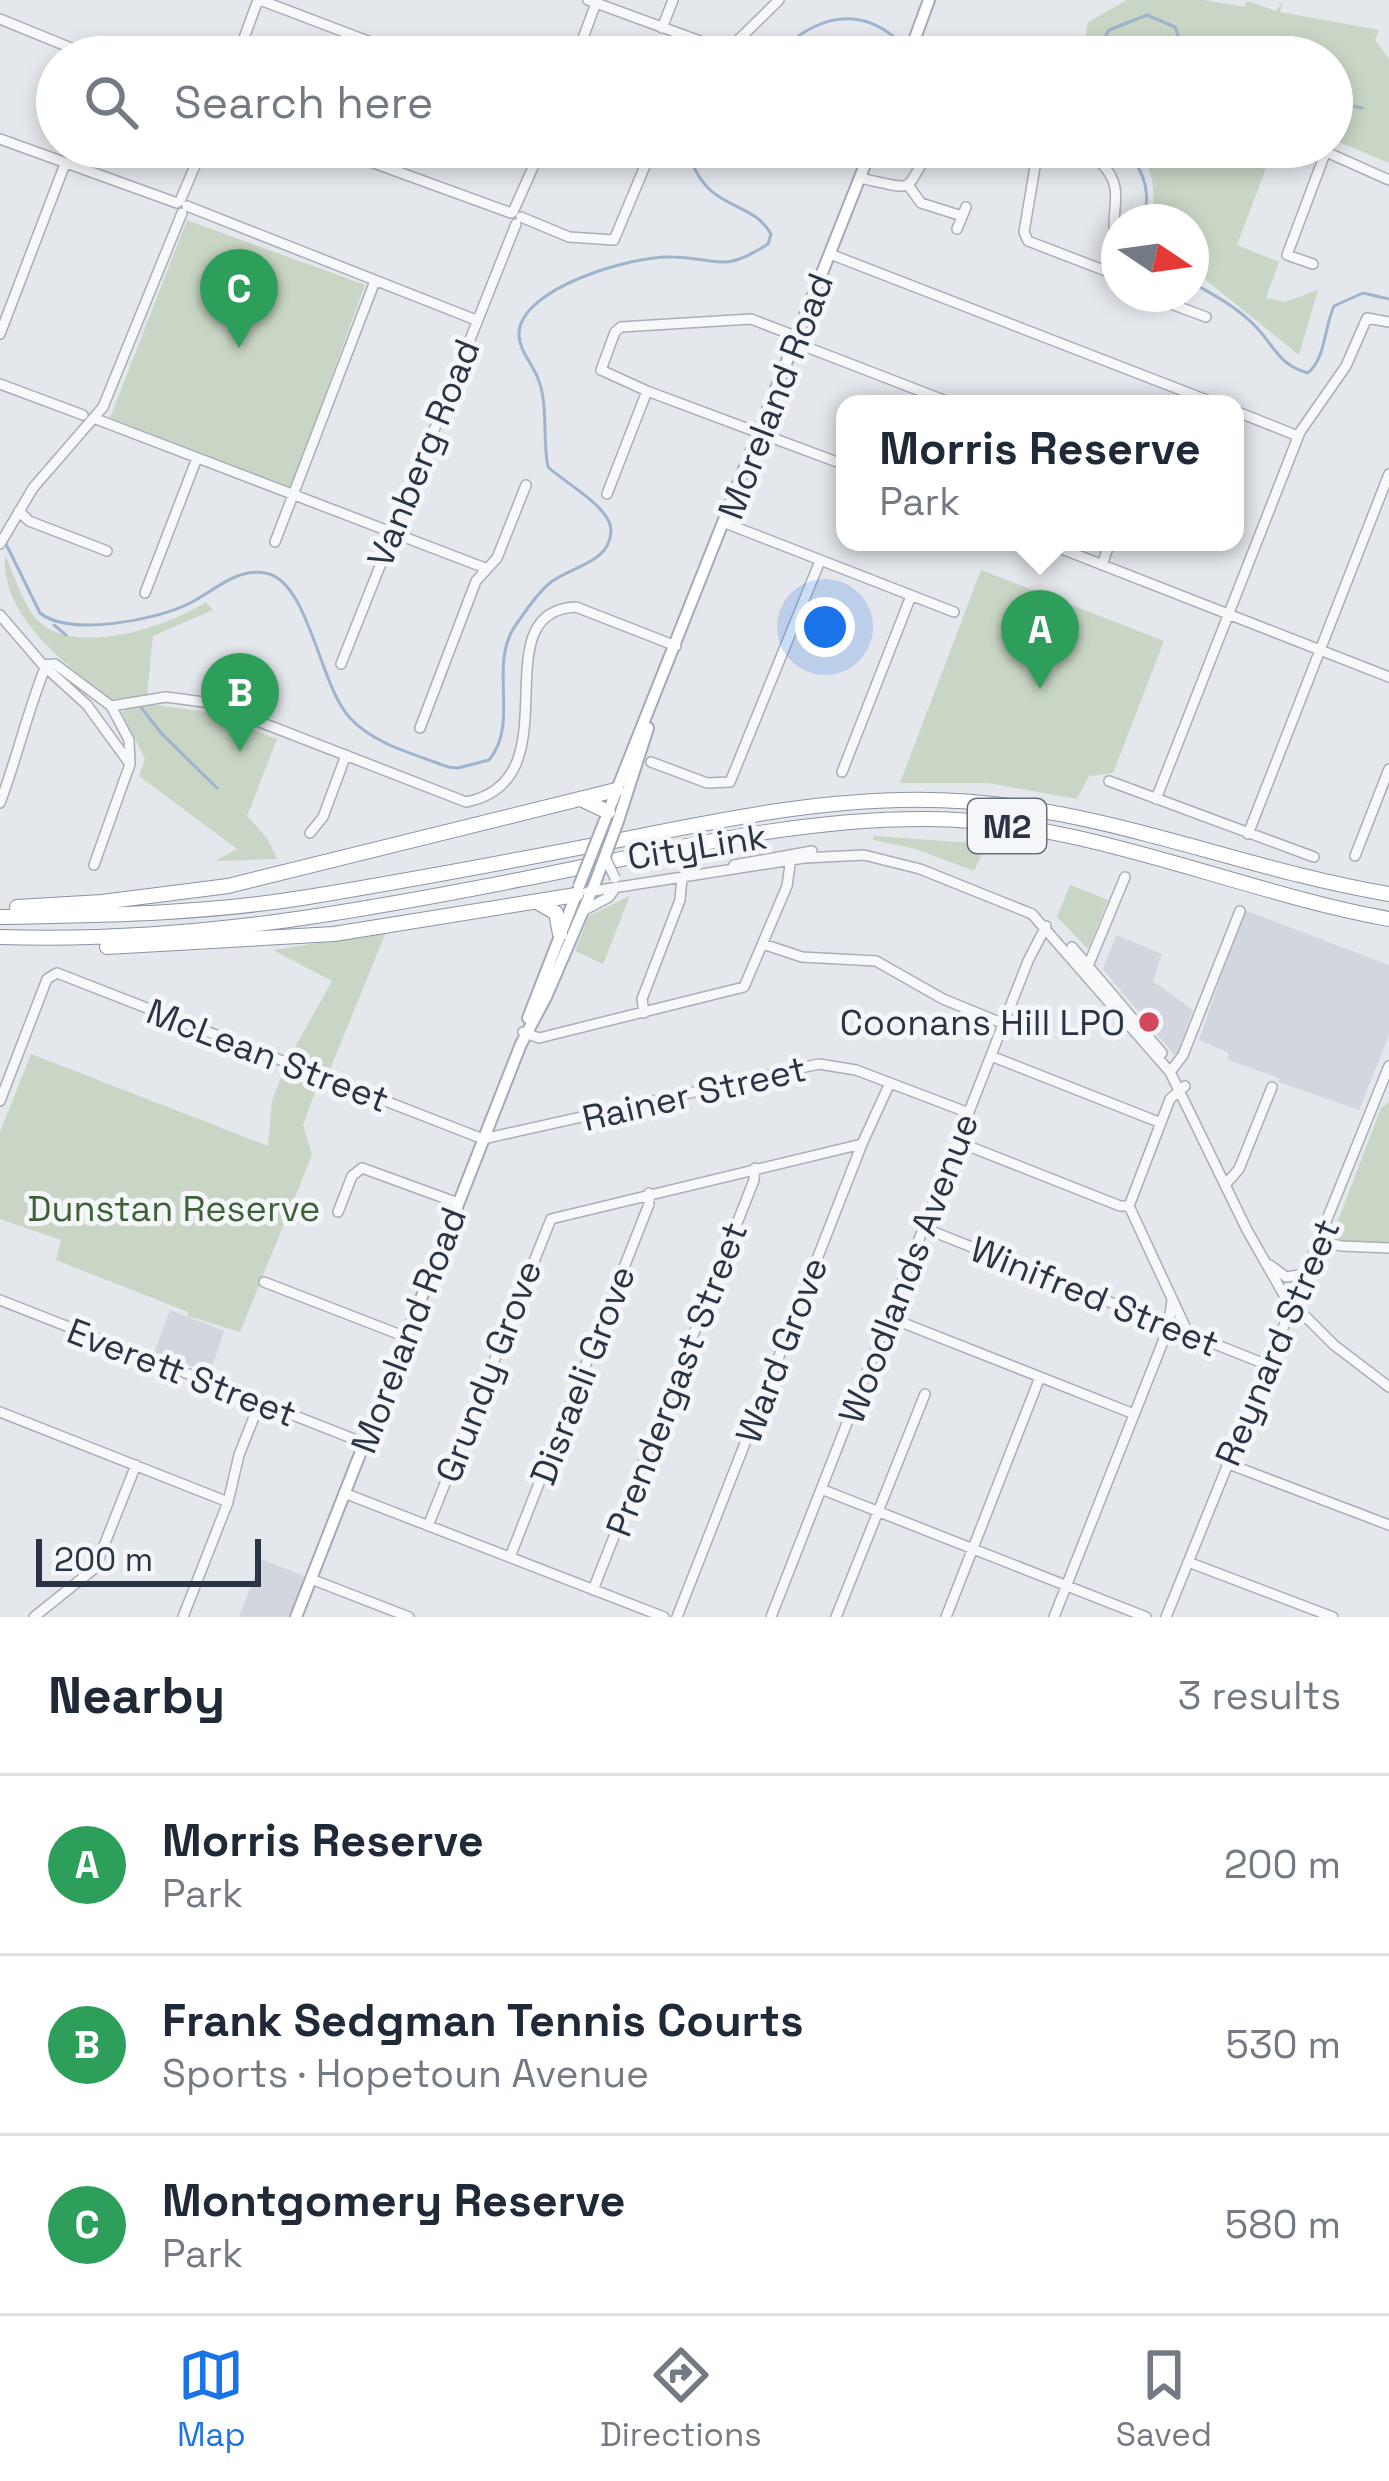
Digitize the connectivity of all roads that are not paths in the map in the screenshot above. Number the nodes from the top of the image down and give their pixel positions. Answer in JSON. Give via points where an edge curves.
{"nodes":[{"id":1,"x":259,"y":0,"type":"edge"},
{"id":2,"x":673,"y":0,"type":"edge"},
{"id":3,"x":779,"y":0,"type":"edge"},
{"id":4,"x":929,"y":0,"type":"edge"},
{"id":5,"x":592,"y":2,"type":"edge"},
{"id":6,"x":4,"y":23,"type":"edge"},
{"id":7,"x":662,"y":28,"type":"junction"},
{"id":8,"x":38,"y":36,"type":"edge"},
{"id":9,"x":245,"y":36,"type":"edge"},
{"id":10,"x":354,"y":36,"type":"edge"},
{"id":11,"x":582,"y":36,"type":"edge"},
{"id":12,"x":684,"y":36,"type":"edge"},
{"id":13,"x":745,"y":36,"type":"edge"},
{"id":14,"x":916,"y":36,"type":"edge"},
{"id":15,"x":0,"y":139,"type":"edge"},
{"id":16,"x":36,"y":153,"type":"edge"},
{"id":17,"x":1353,"y":164,"type":"edge"},
{"id":18,"x":63,"y":168,"type":"edge"},
{"id":19,"x":76,"y":168,"type":"edge"},
{"id":20,"x":195,"y":168,"type":"edge"},
{"id":21,"x":385,"y":168,"type":"edge"},
{"id":22,"x":534,"y":168,"type":"edge"},
{"id":23,"x":642,"y":168,"type":"edge"},
{"id":24,"x":864,"y":168,"type":"edge"},
{"id":25,"x":922,"y":168,"type":"edge"},
{"id":26,"x":1034,"y":168,"type":"edge"},
{"id":27,"x":1107,"y":168,"type":"edge"},
{"id":28,"x":1314,"y":168,"type":"edge"},
{"id":29,"x":860,"y":178,"type":"junction"},
{"id":30,"x":1389,"y":180,"type":"edge"},
{"id":31,"x":908,"y":185,"type":"junction"},
{"id":32,"x":1117,"y":204,"type":"edge"},
{"id":33,"x":181,"y":207,"type":"junction"},
{"id":34,"x":515,"y":218,"type":"junction"},
{"id":35,"x":957,"y":229,"type":"dead end"},
{"id":36,"x":830,"y":254,"type":"junction"},
{"id":37,"x":1313,"y":264,"type":"dead end"},
{"id":38,"x":1101,"y":270,"type":"edge"},
{"id":39,"x":375,"y":281,"type":"junction"},
{"id":40,"x":1193,"y":312,"type":"edge"},
{"id":41,"x":1206,"y":317,"type":"dead end"},
{"id":42,"x":476,"y":320,"type":"junction"},
{"id":43,"x":1384,"y":320,"type":"edge"},
{"id":44,"x":0,"y":334,"type":"edge"},
{"id":45,"x":797,"y":340,"type":"junction"},
{"id":46,"x":1,"y":384,"type":"edge"},
{"id":47,"x":646,"y":391,"type":"junction"},
{"id":48,"x":931,"y":395,"type":"edge"},
{"id":49,"x":1190,"y":395,"type":"edge"},
{"id":50,"x":83,"y":415,"type":"dead end"},
{"id":51,"x":1244,"y":415,"type":"edge"},
{"id":52,"x":95,"y":419,"type":"junction"},
{"id":53,"x":760,"y":434,"type":"junction"},
{"id":54,"x":1298,"y":436,"type":"junction"},
{"id":55,"x":197,"y":458,"type":"junction"},
{"id":56,"x":836,"y":462,"type":"edge"},
{"id":57,"x":1389,"y":474,"type":"edge"},
{"id":58,"x":526,"y":485,"type":"dead end"},
{"id":59,"x":293,"y":494,"type":"junction"},
{"id":60,"x":607,"y":494,"type":"dead end"},
{"id":61,"x":19,"y":511,"type":"junction"},
{"id":62,"x":725,"y":524,"type":"junction"},
{"id":63,"x":394,"y":532,"type":"junction"},
{"id":64,"x":275,"y":542,"type":"dead end"},
{"id":65,"x":0,"y":544,"type":"edge"},
{"id":66,"x":107,"y":551,"type":"dead end"},
{"id":67,"x":1067,"y":551,"type":"edge"},
{"id":68,"x":1107,"y":551,"type":"edge"},
{"id":69,"x":820,"y":561,"type":"junction"},
{"id":70,"x":1102,"y":565,"type":"junction"},
{"id":71,"x":485,"y":568,"type":"junction"},
{"id":72,"x":145,"y":593,"type":"dead end"},
{"id":73,"x":911,"y":596,"type":"junction"},
{"id":74,"x":954,"y":613,"type":"dead end"},
{"id":75,"x":1228,"y":614,"type":"junction"},
{"id":76,"x":0,"y":615,"type":"edge"},
{"id":77,"x":676,"y":646,"type":"junction"},
{"id":78,"x":1320,"y":650,"type":"junction"},
{"id":79,"x":341,"y":664,"type":"dead end"},
{"id":80,"x":44,"y":666,"type":"junction"},
{"id":81,"x":1389,"y":676,"type":"edge"},
{"id":82,"x":111,"y":706,"type":"junction"},
{"id":83,"x":420,"y":728,"type":"dead end"},
{"id":84,"x":346,"y":755,"type":"junction"},
{"id":85,"x":651,"y":762,"type":"dead end"},
{"id":86,"x":130,"y":764,"type":"junction"},
{"id":87,"x":842,"y":772,"type":"dead end"},
{"id":88,"x":1388,"y":772,"type":"edge"},
{"id":89,"x":1109,"y":781,"type":"dead end"},
{"id":90,"x":616,"y":790,"type":"junction"},
{"id":91,"x":1156,"y":799,"type":"junction"},
{"id":92,"x":0,"y":803,"type":"edge"},
{"id":93,"x":568,"y":803,"type":"junction"},
{"id":94,"x":610,"y":819,"type":"junction"},
{"id":95,"x":310,"y":832,"type":"dead end"},
{"id":96,"x":1248,"y":834,"type":"junction"},
{"id":97,"x":1354,"y":856,"type":"dead end"},
{"id":98,"x":605,"y":857,"type":"junction"},
{"id":99,"x":1314,"y":857,"type":"dead end"},
{"id":100,"x":791,"y":858,"type":"junction"},
{"id":101,"x":94,"y":865,"type":"dead end"},
{"id":102,"x":682,"y":877,"type":"junction"},
{"id":103,"x":1125,"y":877,"type":"dead end"},
{"id":104,"x":616,"y":883,"type":"junction"},
{"id":105,"x":585,"y":889,"type":"junction"},
{"id":106,"x":1389,"y":895,"type":"edge"},
{"id":107,"x":537,"y":902,"type":"junction"},
{"id":108,"x":1240,"y":910,"type":"dead end"},
{"id":109,"x":583,"y":911,"type":"junction"},
{"id":110,"x":0,"y":912,"type":"edge"},
{"id":111,"x":1389,"y":919,"type":"edge"},
{"id":112,"x":1048,"y":924,"type":"junction"},
{"id":113,"x":560,"y":934,"type":"junction"},
{"id":114,"x":0,"y":937,"type":"edge"},
{"id":115,"x":764,"y":944,"type":"junction"},
{"id":116,"x":1086,"y":969,"type":"junction"},
{"id":117,"x":644,"y":1013,"type":"junction"},
{"id":118,"x":1004,"y":1024,"type":"junction"},
{"id":119,"x":523,"y":1037,"type":"junction"},
{"id":120,"x":991,"y":1056,"type":"junction"},
{"id":121,"x":1389,"y":1066,"type":"edge"},
{"id":122,"x":1172,"y":1070,"type":"junction"},
{"id":123,"x":889,"y":1084,"type":"junction"},
{"id":124,"x":1272,"y":1087,"type":"dead end"},
{"id":125,"x":1182,"y":1088,"type":"junction"},
{"id":126,"x":1384,"y":1094,"type":"edge"},
{"id":127,"x":0,"y":1100,"type":"edge"},
{"id":128,"x":969,"y":1113,"type":"junction"},
{"id":129,"x":1161,"y":1123,"type":"junction"},
{"id":130,"x":483,"y":1139,"type":"junction"},
{"id":131,"x":958,"y":1142,"type":"junction"},
{"id":132,"x":862,"y":1144,"type":"junction"},
{"id":133,"x":755,"y":1168,"type":"junction"},
{"id":134,"x":1228,"y":1183,"type":"junction"},
{"id":135,"x":649,"y":1192,"type":"junction"},
{"id":136,"x":458,"y":1203,"type":"junction"},
{"id":137,"x":1129,"y":1206,"type":"junction"},
{"id":138,"x":338,"y":1212,"type":"dead end"},
{"id":139,"x":924,"y":1228,"type":"junction"},
{"id":140,"x":1320,"y":1241,"type":"junction"},
{"id":141,"x":1389,"y":1248,"type":"edge"},
{"id":142,"x":1265,"y":1261,"type":"junction"},
{"id":143,"x":1306,"y":1274,"type":"junction"},
{"id":144,"x":264,"y":1282,"type":"dead end"},
{"id":145,"x":0,"y":1300,"type":"edge"},
{"id":146,"x":1172,"y":1300,"type":"junction"},
{"id":147,"x":1292,"y":1304,"type":"junction"},
{"id":148,"x":889,"y":1317,"type":"junction"},
{"id":149,"x":1169,"y":1325,"type":"junction"},
{"id":150,"x":1189,"y":1333,"type":"junction"},
{"id":151,"x":406,"y":1336,"type":"junction"},
{"id":152,"x":1265,"y":1364,"type":"junction"},
{"id":153,"x":1040,"y":1377,"type":"junction"},
{"id":154,"x":1389,"y":1387,"type":"edge"},
{"id":155,"x":925,"y":1394,"type":"dead end"},
{"id":156,"x":260,"y":1402,"type":"junction"},
{"id":157,"x":0,"y":1412,"type":"edge"},
{"id":158,"x":1134,"y":1414,"type":"junction"},
{"id":159,"x":364,"y":1443,"type":"junction"},
{"id":160,"x":1226,"y":1463,"type":"junction"},
{"id":161,"x":136,"y":1466,"type":"junction"},
{"id":162,"x":821,"y":1489,"type":"junction"},
{"id":163,"x":344,"y":1493,"type":"junction"},
{"id":164,"x":228,"y":1502,"type":"junction"},
{"id":165,"x":877,"y":1511,"type":"junction"},
{"id":166,"x":1389,"y":1525,"type":"edge"},
{"id":167,"x":428,"y":1526,"type":"junction"},
{"id":168,"x":973,"y":1548,"type":"junction"},
{"id":169,"x":510,"y":1557,"type":"junction"},
{"id":170,"x":1188,"y":1562,"type":"junction"},
{"id":171,"x":311,"y":1579,"type":"junction"},
{"id":172,"x":1066,"y":1586,"type":"junction"},
{"id":173,"x":593,"y":1590,"type":"junction"},
{"id":174,"x":34,"y":1617,"type":"edge"},
{"id":175,"x":183,"y":1617,"type":"edge"},
{"id":176,"x":296,"y":1617,"type":"edge"},
{"id":177,"x":410,"y":1617,"type":"edge"},
{"id":178,"x":664,"y":1617,"type":"edge"},
{"id":179,"x":677,"y":1617,"type":"edge"},
{"id":180,"x":771,"y":1617,"type":"edge"},
{"id":181,"x":836,"y":1617,"type":"edge"},
{"id":182,"x":946,"y":1617,"type":"edge"},
{"id":183,"x":1054,"y":1617,"type":"edge"},
{"id":184,"x":1146,"y":1617,"type":"edge"},
{"id":185,"x":1166,"y":1617,"type":"edge"},
{"id":186,"x":1333,"y":1617,"type":"edge"}],
"edges":[{"from":1,"to":9,"type":"street"},
{"from":1,"to":10,"type":"street"},
{"from":2,"to":7,"type":"street"},
{"from":3,"to":13,"type":"street"},
{"from":4,"to":14,"type":"main road"},
{"from":5,"to":7,"type":"street"},
{"from":5,"to":11,"type":"street"},
{"from":6,"to":8,"type":"street"},
{"from":7,"to":12,"type":"street"},
{"from":15,"to":16,"type":"street"},
{"from":17,"to":30,"type":"street"},
{"from":18,"to":44,"type":"street"},
{"from":19,"to":33,"type":"street"},
{"from":20,"to":33,"type":"street"},
{"from":21,"to":34,"type":"street"},
{"from":22,"to":34,"type":"street","name":"Vanberg Road"},
{"from":23,"to":34,"type":"street","via":[[619,234],[606,242]]},
{"from":24,"to":29,"type":"main road","name":"Moreland Road"},
{"from":25,"to":31,"type":"street"},
{"from":26,"to":38,"type":"street","via":[[1019,237]]},
{"from":27,"to":32,"type":"street"},
{"from":28,"to":37,"type":"street","via":[[1286,255]]},
{"from":29,"to":31,"type":"street"},
{"from":29,"to":36,"type":"main road","name":"Moreland Road"},
{"from":31,"to":35,"type":"street","via":[[921,202],[964,211]]},
{"from":33,"to":39,"type":"street"},
{"from":33,"to":52,"type":"street"},
{"from":34,"to":42,"type":"street","name":"Vanberg Road"},
{"from":36,"to":45,"type":"main road","name":"Moreland Road"},
{"from":36,"to":49,"type":"street"},
{"from":39,"to":42,"type":"street"},
{"from":39,"to":59,"type":"street"},
{"from":40,"to":41,"type":"street"},
{"from":42,"to":63,"type":"street","name":"Vanberg Road"},
{"from":43,"to":54,"type":"street","via":[[1367,318],[1346,366]]},
{"from":45,"to":47,"type":"street","via":[[751,319],[617,329],[602,372]]},
{"from":45,"to":48,"type":"street"},
{"from":45,"to":53,"type":"main road","name":"Moreland Road"},
{"from":46,"to":50,"type":"street"},
{"from":47,"to":53,"type":"street"},
{"from":47,"to":60,"type":"street"},
{"from":51,"to":54,"type":"street"},
{"from":52,"to":55,"type":"street"},
{"from":52,"to":61,"type":"street"},
{"from":53,"to":56,"type":"street"},
{"from":53,"to":62,"type":"main road","name":"Moreland Road"},
{"from":54,"to":75,"type":"street"},
{"from":55,"to":59,"type":"street"},
{"from":55,"to":72,"type":"street"},
{"from":57,"to":78,"type":"street"},
{"from":58,"to":71,"type":"street","via":[[497,558]]},
{"from":59,"to":63,"type":"street"},
{"from":59,"to":64,"type":"street"},
{"from":61,"to":65,"type":"street"},
{"from":61,"to":66,"type":"street"},
{"from":62,"to":69,"type":"street"},
{"from":62,"to":77,"type":"main road","name":"Moreland Road"},
{"from":63,"to":71,"type":"street"},
{"from":63,"to":79,"type":"street","name":"Vanberg Road"},
{"from":67,"to":70,"type":"street"},
{"from":68,"to":70,"type":"street"},
{"from":69,"to":73,"type":"street"},
{"from":69,"to":85,"type":"street","via":[[730,782],[707,783]]},
{"from":70,"to":75,"type":"street"},
{"from":71,"to":83,"type":"street"},
{"from":73,"to":74,"type":"street"},
{"from":73,"to":87,"type":"street"},
{"from":75,"to":78,"type":"street"},
{"from":75,"to":91,"type":"street"},
{"from":76,"to":80,"type":"street"},
{"from":77,"to":84,"type":"street","via":[[576,607],[549,616],[526,652],[526,737],[513,771],[471,801]]},
{"from":77,"to":90,"type":"main road","name":"Moreland Road"},
{"from":77,"to":94,"type":"main road","name":"Moreland Road"},
{"from":78,"to":81,"type":"street"},
{"from":78,"to":96,"type":"street"},
{"from":80,"to":82,"type":"street","via":[[55,664]]},
{"from":80,"to":86,"type":"street","via":[[87,705]]},
{"from":80,"to":92,"type":"street"},
{"from":82,"to":84,"type":"street","via":[[211,703]]},
{"from":82,"to":86,"type":"street","via":[[129,740]]},
{"from":84,"to":95,"type":"street"},
{"from":86,"to":101,"type":"street"},
{"from":88,"to":97,"type":"street"},
{"from":89,"to":91,"type":"street"},
{"from":90,"to":93,"type":"highway"},
{"from":90,"to":94,"type":"main road","name":"Moreland Road"},
{"from":91,"to":96,"type":"street"},
{"from":93,"to":94,"type":"highway","via":[[588,801]]},
{"from":93,"to":110,"type":"highway","via":[[228,886]]},
{"from":94,"to":98,"type":"main road","name":"Moreland Road","bridge":true},
{"from":94,"to":105,"type":"main road","name":"Moreland Road","bridge":true},
{"from":96,"to":99,"type":"street"},
{"from":98,"to":104,"type":"street","bridge":true},
{"from":98,"to":105,"type":"main road","name":"Moreland Road","bridge":true},
{"from":100,"to":102,"type":"street"},
{"from":100,"to":112,"type":"street","via":[[893,860]]},
{"from":100,"to":115,"type":"street"},
{"from":102,"to":104,"type":"street"},
{"from":102,"to":117,"type":"street","via":[[643,994]]},
{"from":103,"to":116,"type":"street"},
{"from":104,"to":105,"type":"street"},
{"from":104,"to":109,"type":"street","via":[[609,897]]},
{"from":105,"to":107,"type":"highway"},
{"from":105,"to":109,"type":"main road","name":"Moreland Road"},
{"from":105,"to":113,"type":"main road","name":"Moreland Road"},
{"from":106,"to":110,"type":"highway","name":"CityLink","number":"M2","via":[[1094,818],[1005,803],[900,800],[729,817],[301,898],[178,912]]},
{"from":107,"to":113,"type":"highway","via":[[556,913]]},
{"from":107,"to":114,"type":"highway","via":[[334,934],[178,946]]},
{"from":108,"to":122,"type":"street"},
{"from":109,"to":119,"type":"main road","name":"Moreland Road"},
{"from":111,"to":114,"type":"highway","name":"CityLink","number":"M2","via":[[1038,831],[929,819],[710,841],[243,929]]},
{"from":112,"to":116,"type":"street"},
{"from":112,"to":118,"type":"street","name":"Woodlands Avenue"},
{"from":113,"to":119,"type":"main road","name":"Moreland Road"},
{"from":115,"to":117,"type":"street","via":[[740,989]]},
{"from":115,"to":118,"type":"street","via":[[802,957],[876,961]]},
{"from":116,"to":122,"type":"street"},
{"from":117,"to":119,"type":"street"},
{"from":118,"to":120,"type":"street","name":"Woodlands Avenue"},
{"from":119,"to":130,"type":"main road","name":"Moreland Road"},
{"from":120,"to":128,"type":"street","name":"Woodlands Avenue"},
{"from":120,"to":129,"type":"street"},
{"from":121,"to":126,"type":"street","name":"Reynard Street"},
{"from":122,"to":125,"type":"street"},
{"from":123,"to":128,"type":"street","name":"Rainer Street"},
{"from":123,"to":130,"type":"street","name":"Rainer Street","via":[[840,1066],[796,1066]]},
{"from":123,"to":132,"type":"street","name":"Ward Grove"},
{"from":124,"to":134,"type":"street"},
{"from":125,"to":129,"type":"street"},
{"from":125,"to":134,"type":"street"},
{"from":126,"to":140,"type":"street","name":"Reynard Street"},
{"from":127,"to":130,"type":"street","name":"McLean Street","via":[[53,973]]},
{"from":128,"to":131,"type":"street","name":"Woodlands Avenue"},
{"from":129,"to":137,"type":"street"},
{"from":130,"to":136,"type":"main road","name":"Moreland Road"},
{"from":131,"to":137,"type":"street"},
{"from":131,"to":139,"type":"street","name":"Woodlands Avenue"},
{"from":132,"to":133,"type":"street"},
{"from":132,"to":179,"type":"street","name":"Ward Grove"},
{"from":133,"to":135,"type":"street"},
{"from":133,"to":173,"type":"street","name":"Prendergast Street"},
{"from":134,"to":142,"type":"street"},
{"from":135,"to":167,"type":"street","name":"Grundy Grove","via":[[551,1219]]},
{"from":135,"to":169,"type":"street","name":"Disraeli Grove"},
{"from":136,"to":138,"type":"street","via":[[362,1168]]},
{"from":136,"to":151,"type":"main road","name":"Moreland Road"},
{"from":137,"to":146,"type":"street"},
{"from":139,"to":148,"type":"street","name":"Woodlands Avenue"},
{"from":139,"to":149,"type":"street","name":"Winifred Street"},
{"from":140,"to":141,"type":"street"},
{"from":140,"to":143,"type":"street","name":"Reynard Street"},
{"from":142,"to":143,"type":"street","via":[[1286,1277]]},
{"from":142,"to":147,"type":"street"},
{"from":143,"to":147,"type":"street","name":"Reynard Street"},
{"from":144,"to":151,"type":"street"},
{"from":145,"to":156,"type":"street","name":"Everett Street"},
{"from":146,"to":149,"type":"street"},
{"from":146,"to":150,"type":"street"},
{"from":147,"to":152,"type":"street","name":"Reynard Street"},
{"from":147,"to":154,"type":"street"},
{"from":148,"to":153,"type":"street"},
{"from":148,"to":162,"type":"street","name":"Woodlands Avenue"},
{"from":149,"to":150,"type":"street","name":"Winifred Street"},
{"from":149,"to":158,"type":"street"},
{"from":150,"to":152,"type":"street","name":"Winifred Street"},
{"from":151,"to":159,"type":"main road","name":"Moreland Road"},
{"from":152,"to":160,"type":"street","name":"Reynard Street"},
{"from":153,"to":158,"type":"street"},
{"from":153,"to":168,"type":"street"},
{"from":155,"to":165,"type":"street"},
{"from":156,"to":159,"type":"street","name":"Everett Street"},
{"from":156,"to":164,"type":"street"},
{"from":157,"to":161,"type":"street"},
{"from":158,"to":172,"type":"street"},
{"from":159,"to":163,"type":"main road","name":"Moreland Road"},
{"from":160,"to":166,"type":"street"},
{"from":160,"to":170,"type":"street","name":"Reynard Street"},
{"from":161,"to":164,"type":"street"},
{"from":161,"to":174,"type":"street","via":[[95,1568]]},
{"from":162,"to":165,"type":"street"},
{"from":162,"to":180,"type":"street","name":"Woodlands Avenue"},
{"from":163,"to":167,"type":"street"},
{"from":163,"to":171,"type":"main road","name":"Moreland Road"},
{"from":164,"to":175,"type":"street"},
{"from":165,"to":168,"type":"street"},
{"from":165,"to":181,"type":"street"},
{"from":167,"to":169,"type":"street"},
{"from":168,"to":172,"type":"street"},
{"from":168,"to":182,"type":"street"},
{"from":169,"to":173,"type":"street"},
{"from":170,"to":185,"type":"street","name":"Reynard Street"},
{"from":170,"to":186,"type":"street"},
{"from":171,"to":176,"type":"main road","name":"Moreland Road"},
{"from":171,"to":177,"type":"street"},
{"from":172,"to":183,"type":"street"},
{"from":172,"to":184,"type":"street"},
{"from":173,"to":178,"type":"street"}]}
